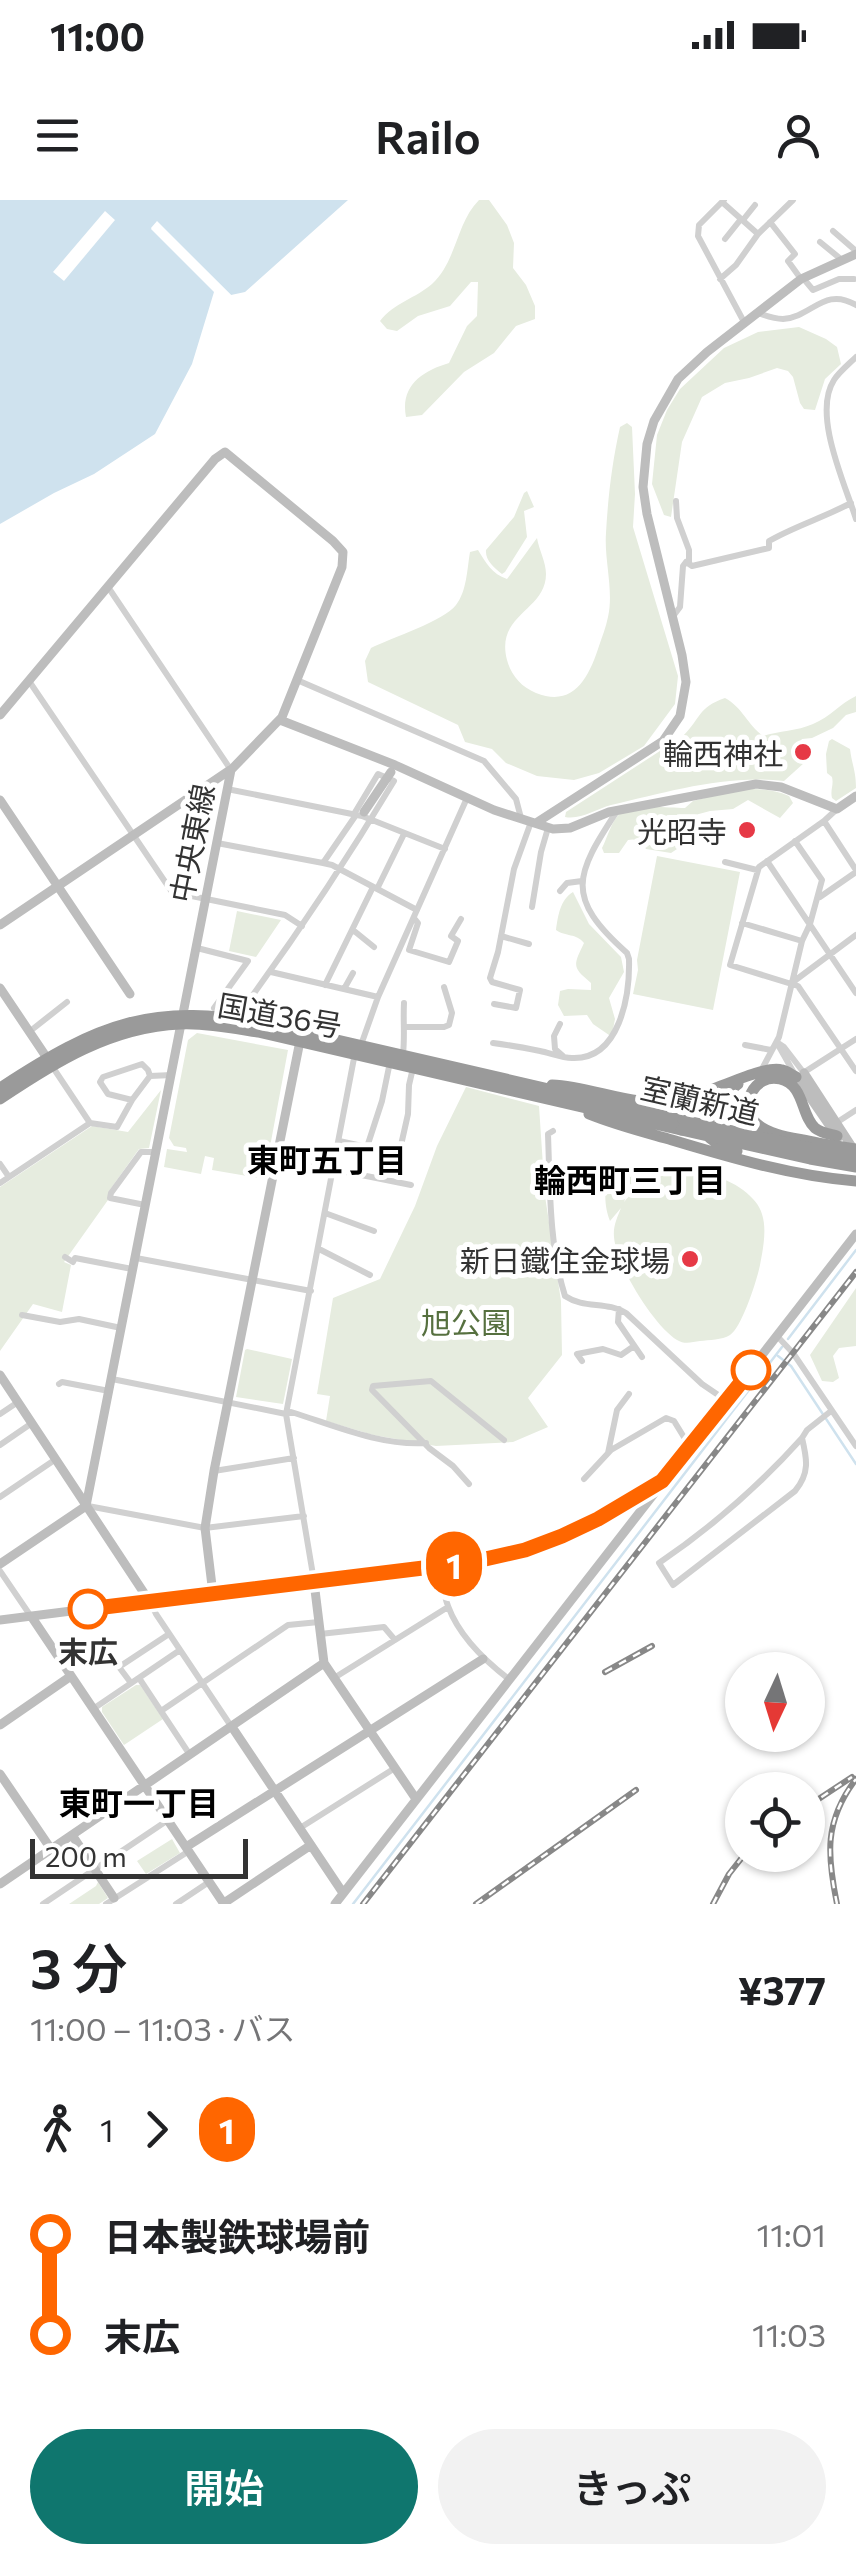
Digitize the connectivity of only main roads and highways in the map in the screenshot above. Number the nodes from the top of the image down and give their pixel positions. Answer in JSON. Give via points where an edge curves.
{"nodes":[{"id":1,"x":182,"y":1019,"type":"junction"},
{"id":2,"x":358,"y":1050,"type":"junction"},
{"id":3,"x":49,"y":1062,"type":"junction"},
{"id":4,"x":800,"y":1075,"type":"road end"},
{"id":5,"x":744,"y":1078,"type":"junction"},
{"id":6,"x":532,"y":1086,"type":"junction"},
{"id":7,"x":0,"y":1088,"type":"edge"},
{"id":8,"x":0,"y":1100,"type":"edge"},
{"id":9,"x":563,"y":1102,"type":"joint"},
{"id":10,"x":835,"y":1129,"type":"road end"},
{"id":11,"x":681,"y":1131,"type":"junction"},
{"id":12,"x":856,"y":1153,"type":"edge"},
{"id":13,"x":856,"y":1172,"type":"edge"}],
"edges":[{"from":1,"to":2,"type":"highway","name":"国道36号"},
{"from":1,"to":2,"type":"highway","name":"国道36号","via":[[236,1018]]},
{"from":1,"to":3,"type":"highway","name":"国道36号","via":[[126,1023],[77,1041]]},
{"from":2,"to":6,"type":"highway","name":"国道36号"},
{"from":2,"to":9,"type":"highway","name":"国道36号"},
{"from":3,"to":7,"type":"highway","name":"国道36号"},
{"from":3,"to":8,"type":"highway","name":"国道36号"},
{"from":4,"to":5,"type":"highway","via":[[761,1070]]},
{"from":5,"to":6,"type":"highway","via":[[662,1103],[573,1086]]},
{"from":5,"to":13,"type":"highway","via":[[713,1106],[710,1138],[773,1160]]},
{"from":6,"to":11,"type":"highway","name":"室蘭新道"},
{"from":9,"to":11,"type":"highway","name":"室蘭新道"},
{"from":10,"to":12,"type":"highway","bridge":true,"via":[[812,1126],[789,1083],[770,1078],[752,1090],[748,1108],[755,1123]]},
{"from":11,"to":12,"type":"highway","name":"室蘭新道","bridge":true},
{"from":11,"to":13,"type":"highway","name":"室蘭新道","bridge":true},
{"from":11,"to":13,"type":"highway","via":[[696,1149],[787,1170]]}]}
